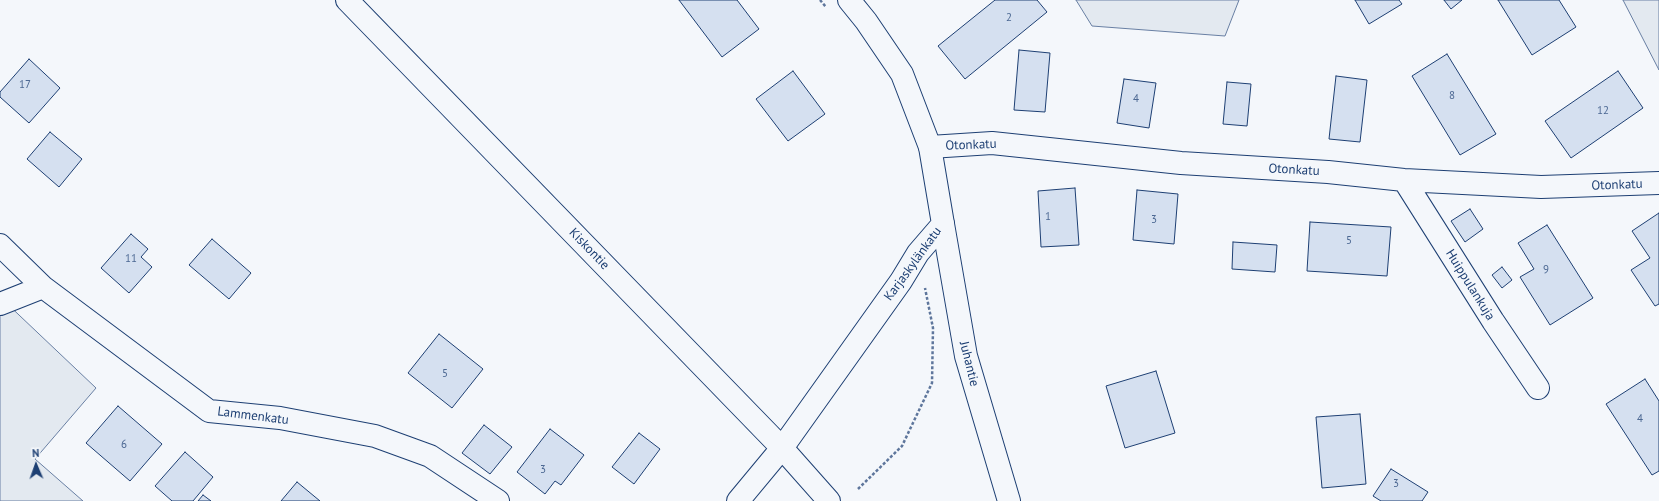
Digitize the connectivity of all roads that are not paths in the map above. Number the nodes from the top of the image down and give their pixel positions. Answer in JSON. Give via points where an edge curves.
{"nodes":[{"id":1,"x":347,"y":0,"type":"edge"},
{"id":2,"x":849,"y":0,"type":"edge"},
{"id":3,"x":930,"y":147,"type":"junction"},
{"id":4,"x":1404,"y":180,"type":"junction"},
{"id":5,"x":1659,"y":183,"type":"edge"},
{"id":6,"x":943,"y":224,"type":"junction"},
{"id":7,"x":0,"y":245,"type":"edge"},
{"id":8,"x":43,"y":287,"type":"junction"},
{"id":9,"x":0,"y":304,"type":"edge"},
{"id":10,"x":1538,"y":388,"type":"dead end"},
{"id":11,"x":782,"y":448,"type":"junction"},
{"id":12,"x":498,"y":501,"type":"edge"},
{"id":13,"x":738,"y":501,"type":"edge"},
{"id":14,"x":828,"y":501,"type":"edge"},
{"id":15,"x":1009,"y":501,"type":"edge"}],
"edges":[{"from":1,"to":11,"type":"street","name":"Kiskontie"},
{"from":2,"to":3,"type":"street","name":"Karjaskylänkatu","via":[[866,20],[902,74]]},
{"from":3,"to":4,"type":"street","name":"Otonkatu","via":[[992,143],[1181,164],[1328,172]]},
{"from":3,"to":6,"type":"street","name":"Karjaskylänkatu"},
{"from":4,"to":5,"type":"street","name":"Otonkatu","via":[[1541,187]]},
{"from":4,"to":10,"type":"street","name":"Huippulankuja"},
{"from":6,"to":11,"type":"street","name":"Karjaskylänkatu","via":[[918,253],[901,281]]},
{"from":6,"to":15,"type":"street","name":"Juhantie","via":[[966,356]]},
{"from":7,"to":8,"type":"street","name":"Lammenkatu"},
{"from":8,"to":9,"type":"street"},
{"from":8,"to":12,"type":"street","name":"Lammenkatu","via":[[209,411],[280,418],[376,436],[430,456]]},
{"from":11,"to":13,"type":"street","name":"Karjaskylänkatu"},
{"from":11,"to":14,"type":"street","name":"Kiskontie"}]}
